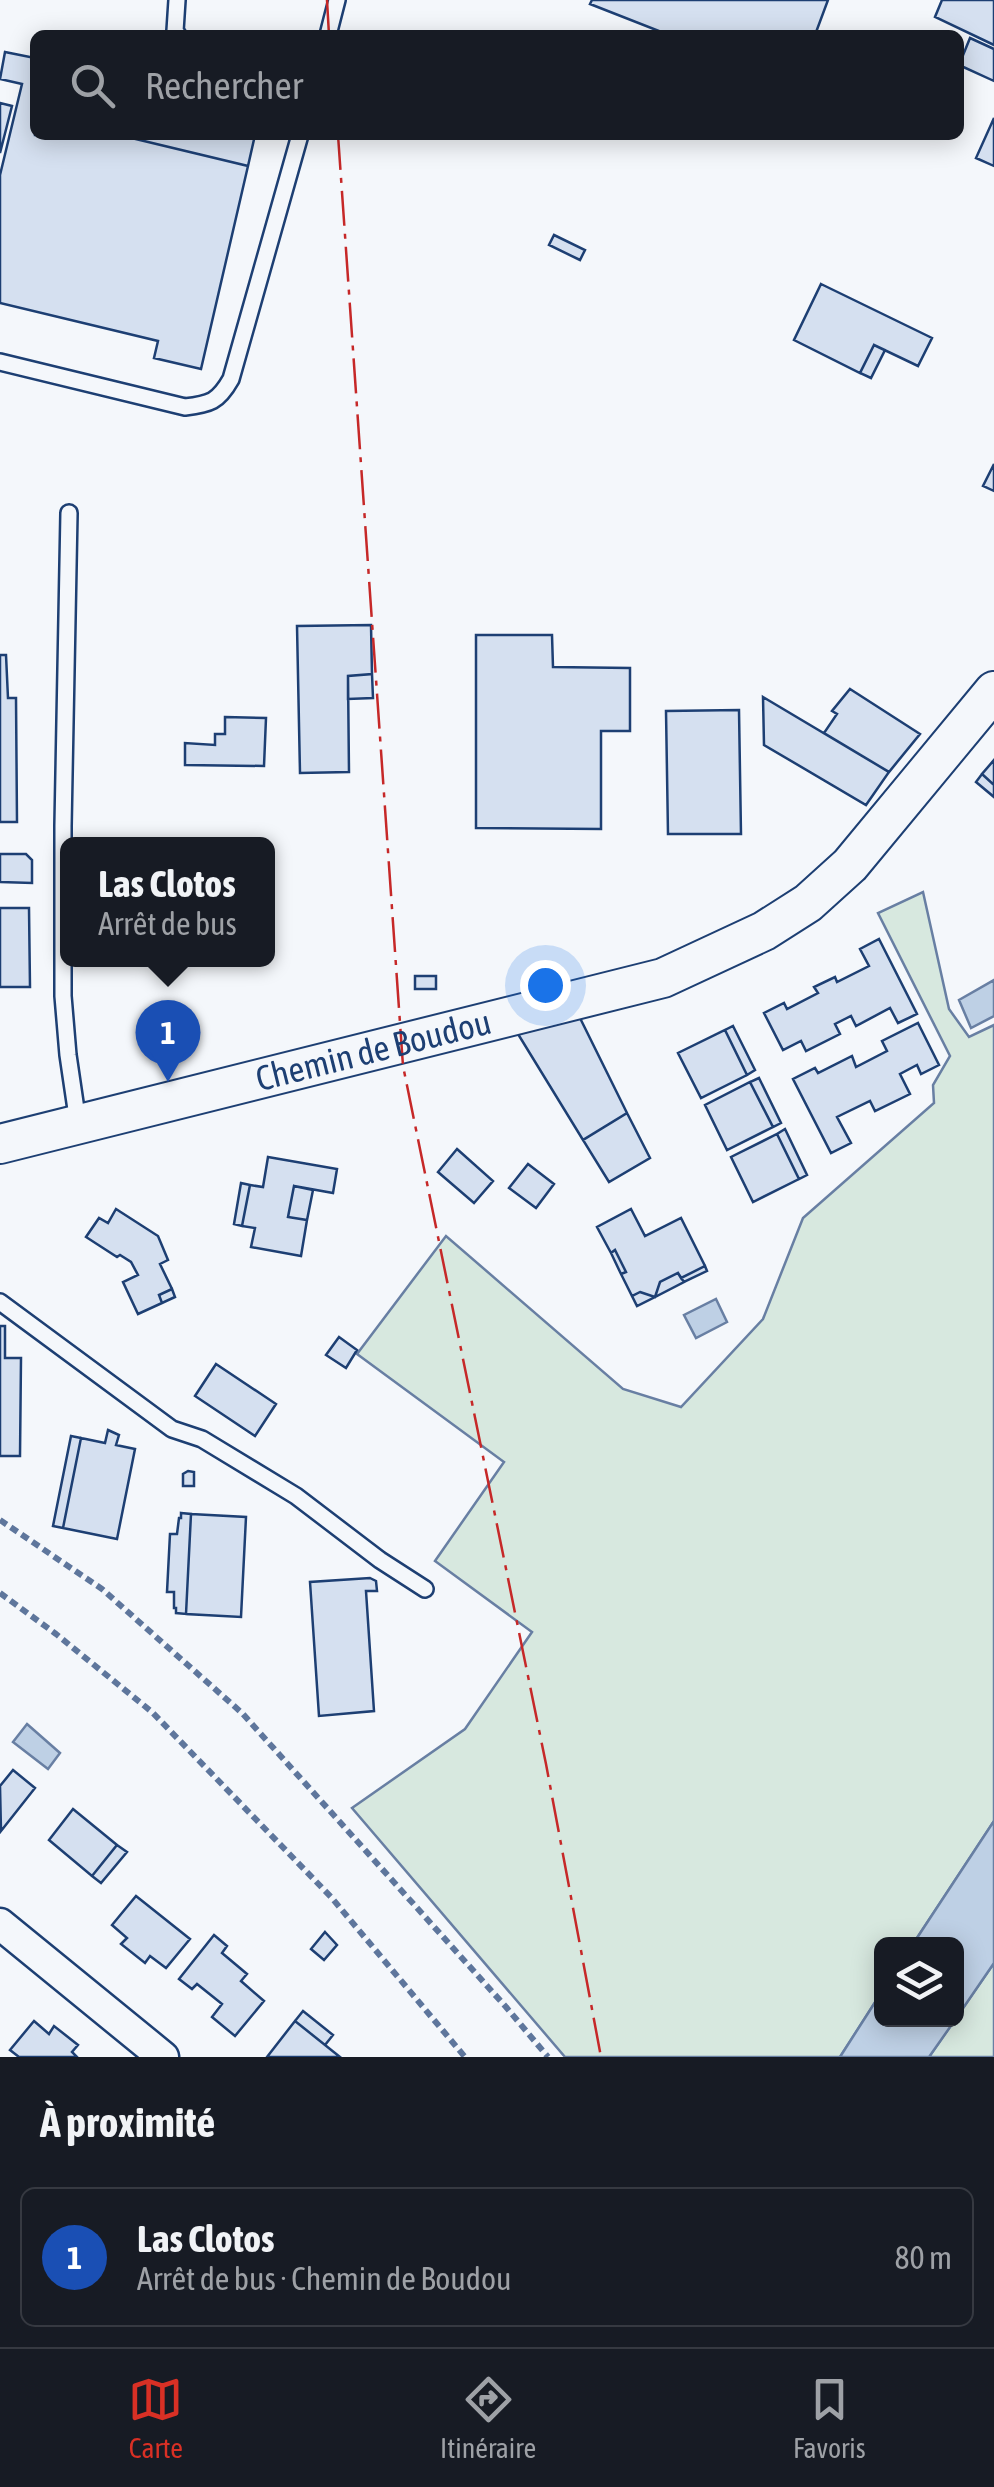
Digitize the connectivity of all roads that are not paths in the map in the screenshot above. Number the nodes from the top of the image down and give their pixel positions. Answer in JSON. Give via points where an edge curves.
{"nodes":[{"id":1,"x":177,"y":0,"type":"edge"},
{"id":2,"x":337,"y":0,"type":"edge"},
{"id":3,"x":175,"y":30,"type":"edge"},
{"id":4,"x":329,"y":30,"type":"edge"},
{"id":5,"x":299,"y":140,"type":"edge"},
{"id":6,"x":0,"y":362,"type":"edge"},
{"id":7,"x":69,"y":514,"type":"dead end"},
{"id":8,"x":994,"y":691,"type":"edge"},
{"id":9,"x":63,"y":837,"type":"edge"},
{"id":10,"x":64,"y":967,"type":"edge"},
{"id":11,"x":78,"y":1123,"type":"junction"},
{"id":12,"x":0,"y":1144,"type":"edge"},
{"id":13,"x":0,"y":1302,"type":"edge"},
{"id":14,"x":425,"y":1589,"type":"dead end"},
{"id":15,"x":0,"y":1924,"type":"edge"},
{"id":16,"x":163,"y":2057,"type":"edge"}],
"edges":[{"from":1,"to":3,"type":"lane"},
{"from":2,"to":4,"type":"lane"},
{"from":5,"to":6,"type":"lane","via":[[220,398],[185,407]]},
{"from":7,"to":9,"type":"lane"},
{"from":8,"to":11,"type":"street","name":"Chemin de Boudou","via":[[850,866],[764,931],[664,978]]},
{"from":10,"to":11,"type":"lane"},
{"from":11,"to":12,"type":"street","name":"Chemin de Boudou"},
{"from":13,"to":14,"type":"lane","via":[[172,1429],[202,1439],[296,1496]]},
{"from":15,"to":16,"type":"street"}]}
